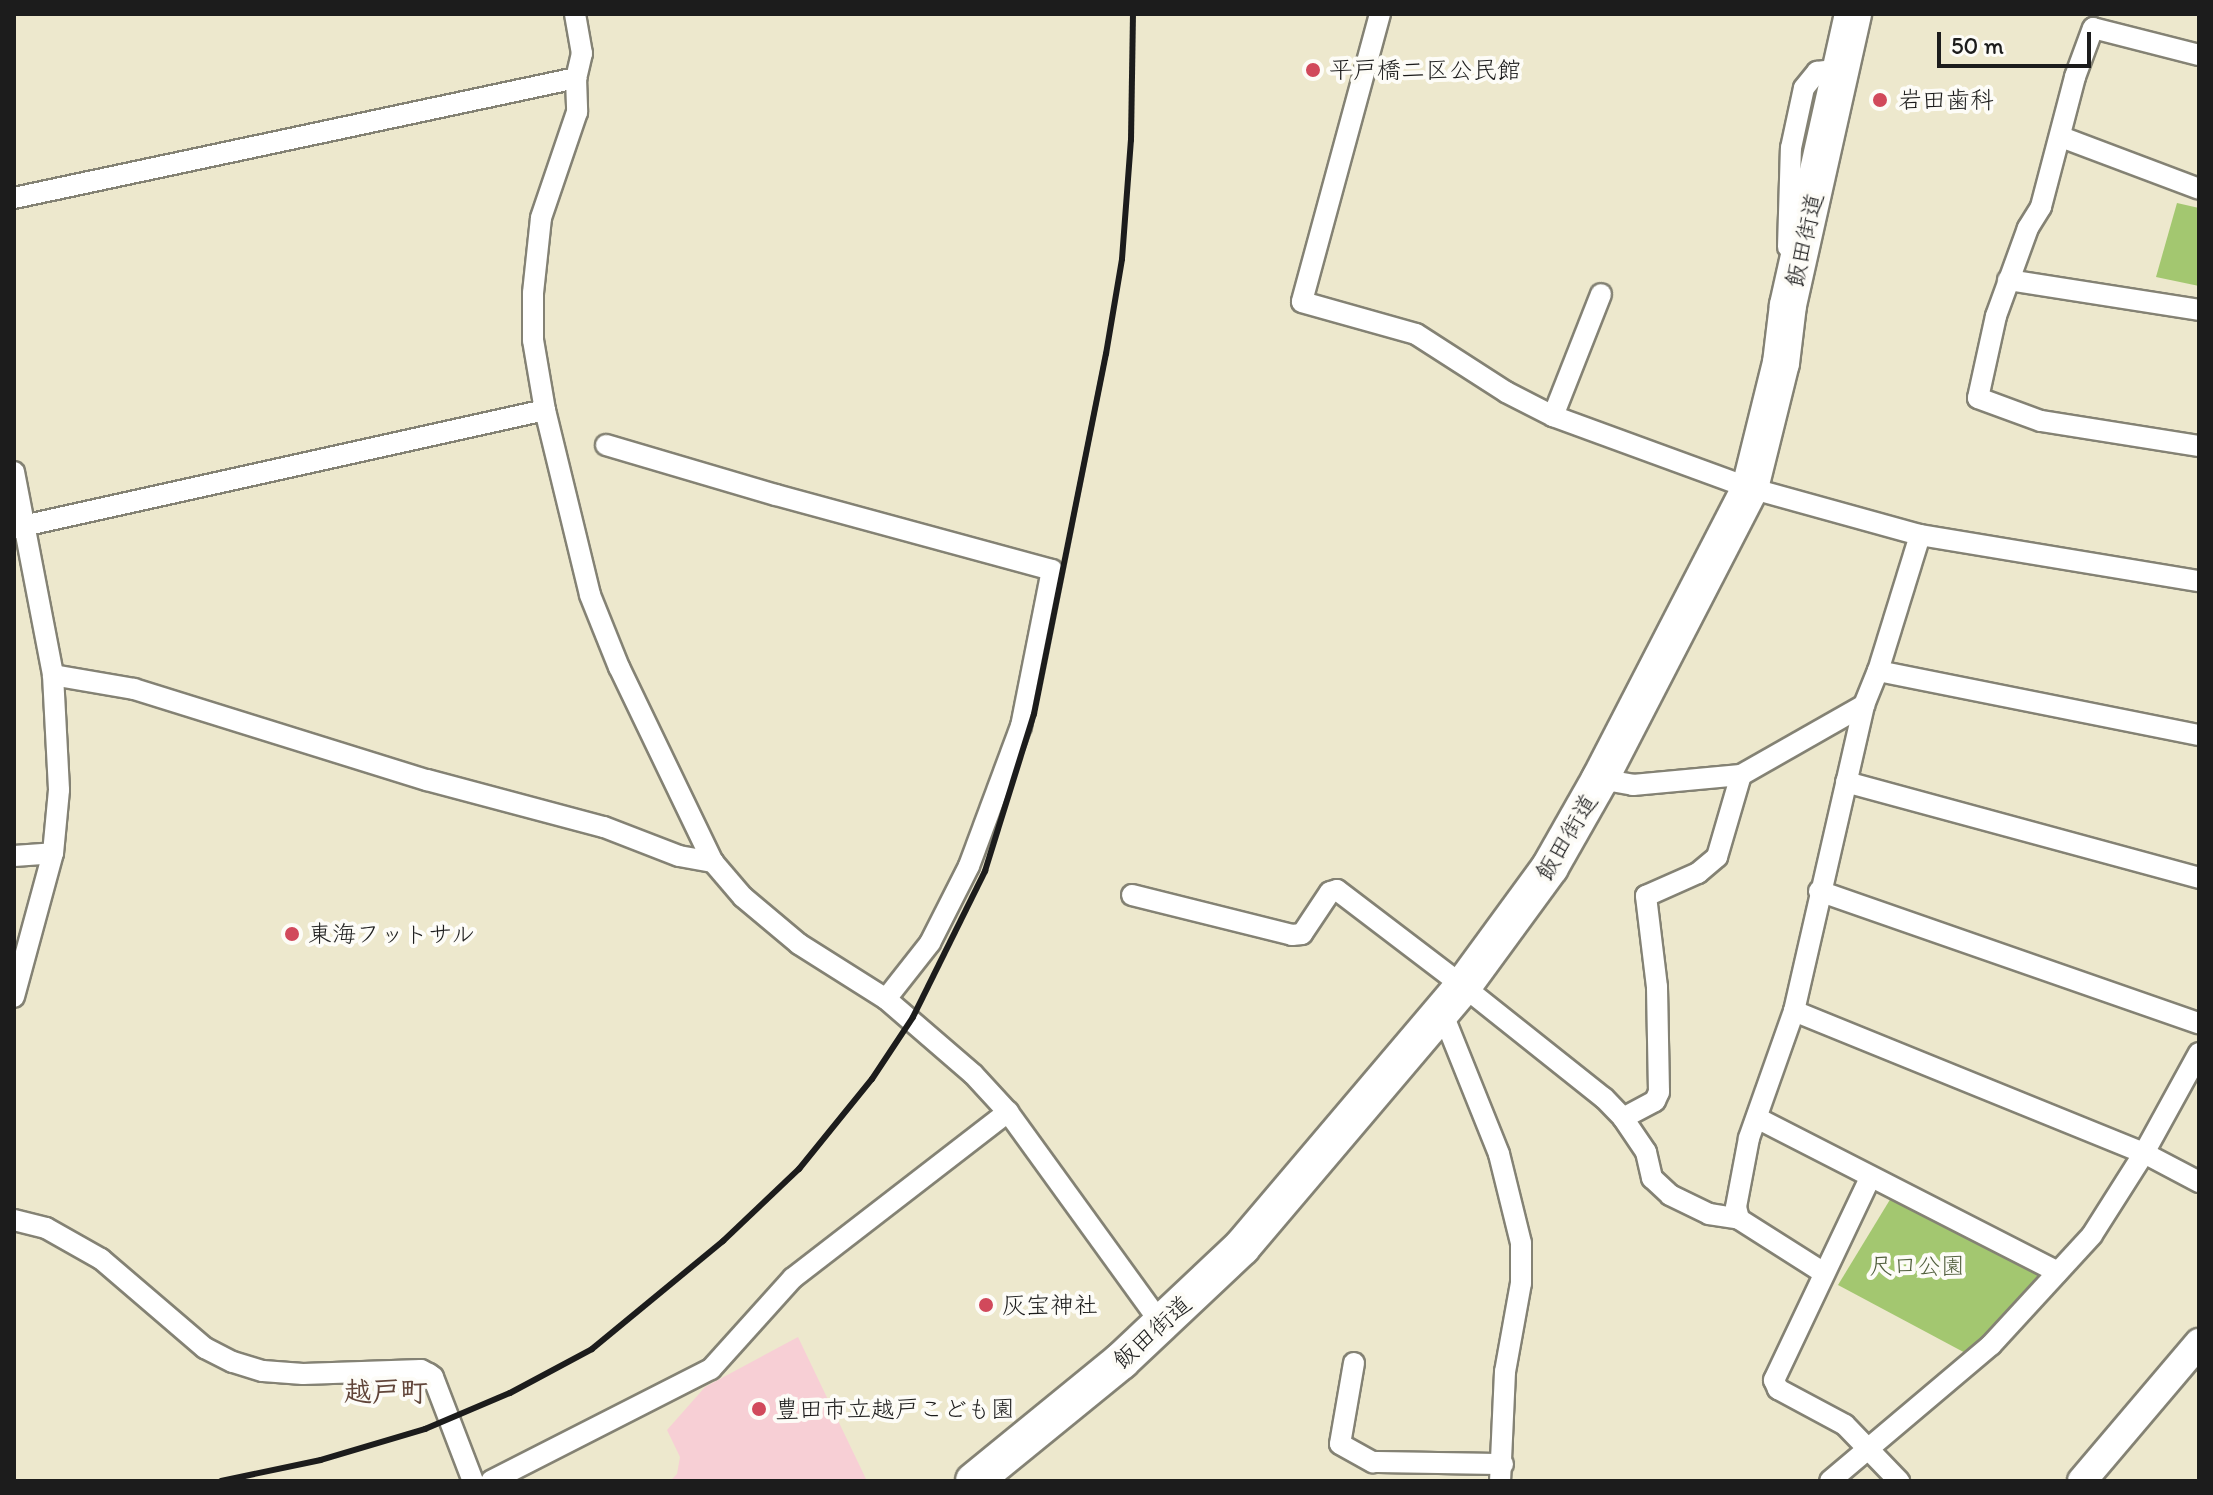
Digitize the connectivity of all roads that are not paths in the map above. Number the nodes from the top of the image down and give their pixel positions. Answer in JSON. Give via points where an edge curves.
{"nodes":[{"id":1,"x":575,"y":14,"type":"edge"},
{"id":2,"x":1380,"y":14,"type":"edge"},
{"id":3,"x":1853,"y":14,"type":"edge"},
{"id":4,"x":2199,"y":55,"type":"edge"},
{"id":5,"x":576,"y":78,"type":"junction"},
{"id":6,"x":2061,"y":137,"type":"junction"},
{"id":7,"x":2199,"y":189,"type":"edge"},
{"id":8,"x":14,"y":198,"type":"edge"},
{"id":9,"x":2008,"y":280,"type":"junction"},
{"id":10,"x":1601,"y":294,"type":"dead end"},
{"id":11,"x":2199,"y":310,"type":"edge"},
{"id":12,"x":545,"y":410,"type":"junction"},
{"id":13,"x":1553,"y":416,"type":"junction"},
{"id":14,"x":606,"y":445,"type":"dead end"},
{"id":15,"x":2199,"y":446,"type":"edge"},
{"id":16,"x":14,"y":472,"type":"edge"},
{"id":17,"x":1750,"y":488,"type":"junction"},
{"id":18,"x":19,"y":527,"type":"edge"},
{"id":19,"x":1920,"y":535,"type":"junction"},
{"id":20,"x":2199,"y":581,"type":"edge"},
{"id":21,"x":1878,"y":671,"type":"junction"},
{"id":22,"x":53,"y":675,"type":"junction"},
{"id":23,"x":1864,"y":705,"type":"junction"},
{"id":24,"x":2199,"y":735,"type":"edge"},
{"id":25,"x":1741,"y":775,"type":"junction"},
{"id":26,"x":1600,"y":779,"type":"junction"},
{"id":27,"x":1846,"y":782,"type":"junction"},
{"id":28,"x":53,"y":853,"type":"junction"},
{"id":29,"x":14,"y":856,"type":"edge"},
{"id":30,"x":713,"y":862,"type":"junction"},
{"id":31,"x":2199,"y":878,"type":"edge"},
{"id":32,"x":1819,"y":891,"type":"junction"},
{"id":33,"x":1132,"y":895,"type":"dead end"},
{"id":34,"x":14,"y":997,"type":"edge"},
{"id":35,"x":886,"y":999,"type":"junction"},
{"id":36,"x":1452,"y":999,"type":"junction"},
{"id":37,"x":1794,"y":1011,"type":"junction"},
{"id":38,"x":2199,"y":1023,"type":"edge"},
{"id":39,"x":2199,"y":1053,"type":"edge"},
{"id":40,"x":1008,"y":1112,"type":"junction"},
{"id":41,"x":1623,"y":1118,"type":"junction"},
{"id":42,"x":1757,"y":1118,"type":"junction"},
{"id":43,"x":2144,"y":1153,"type":"junction"},
{"id":44,"x":1870,"y":1178,"type":"junction"},
{"id":45,"x":2199,"y":1182,"type":"edge"},
{"id":46,"x":1739,"y":1219,"type":"junction"},
{"id":47,"x":14,"y":1220,"type":"edge"},
{"id":48,"x":2058,"y":1272,"type":"junction"},
{"id":49,"x":1824,"y":1273,"type":"junction"},
{"id":50,"x":1162,"y":1325,"type":"junction"},
{"id":51,"x":2199,"y":1343,"type":"edge"},
{"id":52,"x":1354,"y":1363,"type":"dead end"},
{"id":53,"x":1868,"y":1447,"type":"junction"},
{"id":54,"x":1501,"y":1472,"type":"edge"},
{"id":55,"x":473,"y":1481,"type":"edge"},
{"id":56,"x":491,"y":1481,"type":"edge"},
{"id":57,"x":974,"y":1481,"type":"edge"},
{"id":58,"x":1830,"y":1481,"type":"edge"},
{"id":59,"x":1899,"y":1481,"type":"edge"},
{"id":60,"x":2082,"y":1481,"type":"edge"}],
"edges":[{"from":1,"to":5,"type":"street","via":[[582,53]]},
{"from":2,"to":13,"type":"street","via":[[1302,302],[1416,334]]},
{"from":3,"to":17,"type":"highway","name":"飯田街道"},
{"from":4,"to":6,"type":"street","via":[[2093,28]]},
{"from":5,"to":8,"type":"street"},
{"from":5,"to":12,"type":"street","via":[[577,112],[541,218],[533,293],[533,340]]},
{"from":6,"to":7,"type":"street"},
{"from":6,"to":9,"type":"street","via":[[2041,207]]},
{"from":9,"to":11,"type":"street"},
{"from":9,"to":15,"type":"street","via":[[1978,398],[2041,421]]},
{"from":10,"to":13,"type":"street"},
{"from":12,"to":18,"type":"street"},
{"from":12,"to":30,"type":"street","via":[[590,595]]},
{"from":13,"to":17,"type":"street"},
{"from":14,"to":35,"type":"street","via":[[1052,570],[1021,726],[975,852],[930,943]]},
{"from":16,"to":18,"type":"street"},
{"from":17,"to":19,"type":"street"},
{"from":17,"to":26,"type":"highway","name":"飯田街道"},
{"from":18,"to":22,"type":"street"},
{"from":19,"to":20,"type":"street"},
{"from":19,"to":21,"type":"street"},
{"from":21,"to":23,"type":"street"},
{"from":21,"to":24,"type":"street"},
{"from":22,"to":28,"type":"street","via":[[59,790]]},
{"from":22,"to":30,"type":"street","via":[[134,689]]},
{"from":23,"to":25,"type":"street"},
{"from":23,"to":27,"type":"street"},
{"from":25,"to":26,"type":"street","via":[[1633,785]]},
{"from":25,"to":41,"type":"street","via":[[1717,857],[1698,873],[1646,896],[1657,987],[1659,1092],[1655,1101]]},
{"from":26,"to":36,"type":"highway","name":"飯田街道","via":[[1529,898]]},
{"from":27,"to":31,"type":"street"},
{"from":27,"to":32,"type":"street"},
{"from":28,"to":29,"type":"street"},
{"from":28,"to":34,"type":"street"},
{"from":30,"to":35,"type":"street","via":[[743,897],[799,944]]},
{"from":32,"to":37,"type":"street"},
{"from":32,"to":38,"type":"street"},
{"from":33,"to":36,"type":"street","via":[[1292,935],[1302,934],[1330,892],[1337,890]]},
{"from":35,"to":40,"type":"street","via":[[934,1037]]},
{"from":36,"to":41,"type":"street","via":[[1604,1098]]},
{"from":36,"to":50,"type":"highway","name":"飯田街道","via":[[1242,1247]]},
{"from":36,"to":54,"type":"street","via":[[1521,1243],[1521,1283],[1505,1372]]},
{"from":37,"to":42,"type":"street"},
{"from":37,"to":43,"type":"street"},
{"from":39,"to":43,"type":"street"},
{"from":40,"to":50,"type":"street"},
{"from":40,"to":56,"type":"street","via":[[793,1278],[711,1369]]},
{"from":41,"to":46,"type":"street","via":[[1646,1152],[1652,1178],[1670,1195],[1709,1214]]},
{"from":42,"to":44,"type":"street"},
{"from":42,"to":46,"type":"street","via":[[1740,1173]]},
{"from":43,"to":45,"type":"street"},
{"from":43,"to":48,"type":"street","via":[[2098,1227]]},
{"from":44,"to":48,"type":"street"},
{"from":44,"to":49,"type":"street"},
{"from":46,"to":49,"type":"street"},
{"from":47,"to":55,"type":"street","via":[[46,1228],[101,1259],[205,1348],[233,1362],[303,1374],[429,1374]]},
{"from":48,"to":53,"type":"street","via":[[1991,1345]]},
{"from":49,"to":53,"type":"street","via":[[1775,1384],[1845,1425]]},
{"from":50,"to":57,"type":"highway","name":"飯田街道"},
{"from":51,"to":60,"type":"street"},
{"from":52,"to":54,"type":"street","via":[[1340,1444],[1373,1462]]},
{"from":53,"to":58,"type":"street"},
{"from":53,"to":59,"type":"street"}]}
